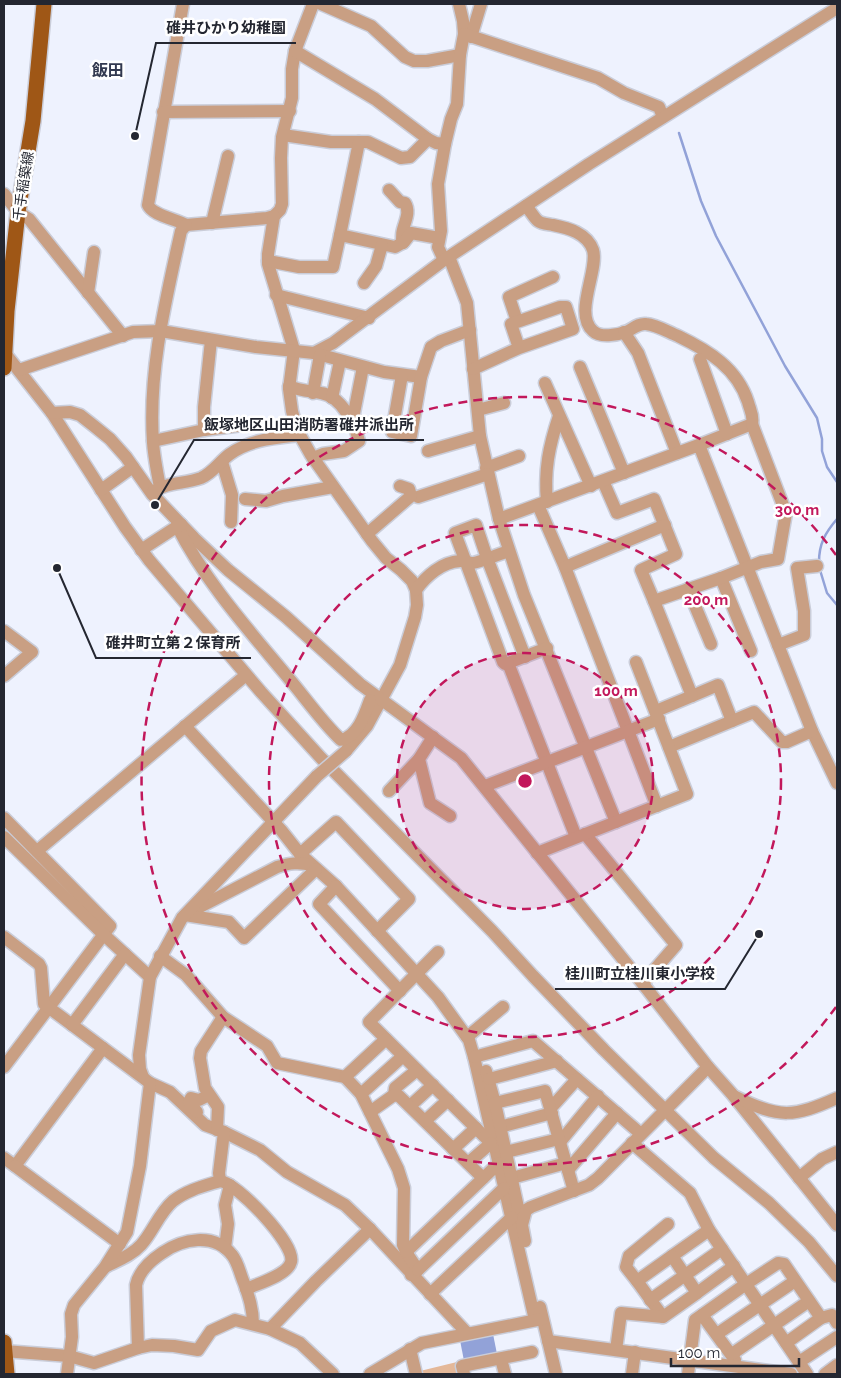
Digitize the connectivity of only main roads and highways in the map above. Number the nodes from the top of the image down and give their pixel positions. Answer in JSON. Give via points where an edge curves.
{"nodes":[{"id":1,"x":44,"y":4,"type":"edge"},
{"id":2,"x":8,"y":361,"type":"edge"},
{"id":3,"x":4,"y":1348,"type":"edge"},
{"id":4,"x":7,"y":1374,"type":"edge"}],
"edges":[{"from":1,"to":2,"type":"main road","name":"千手稲築線","via":[[33,121],[18,212],[7,312]]},
{"from":3,"to":4,"type":"main road"}]}
